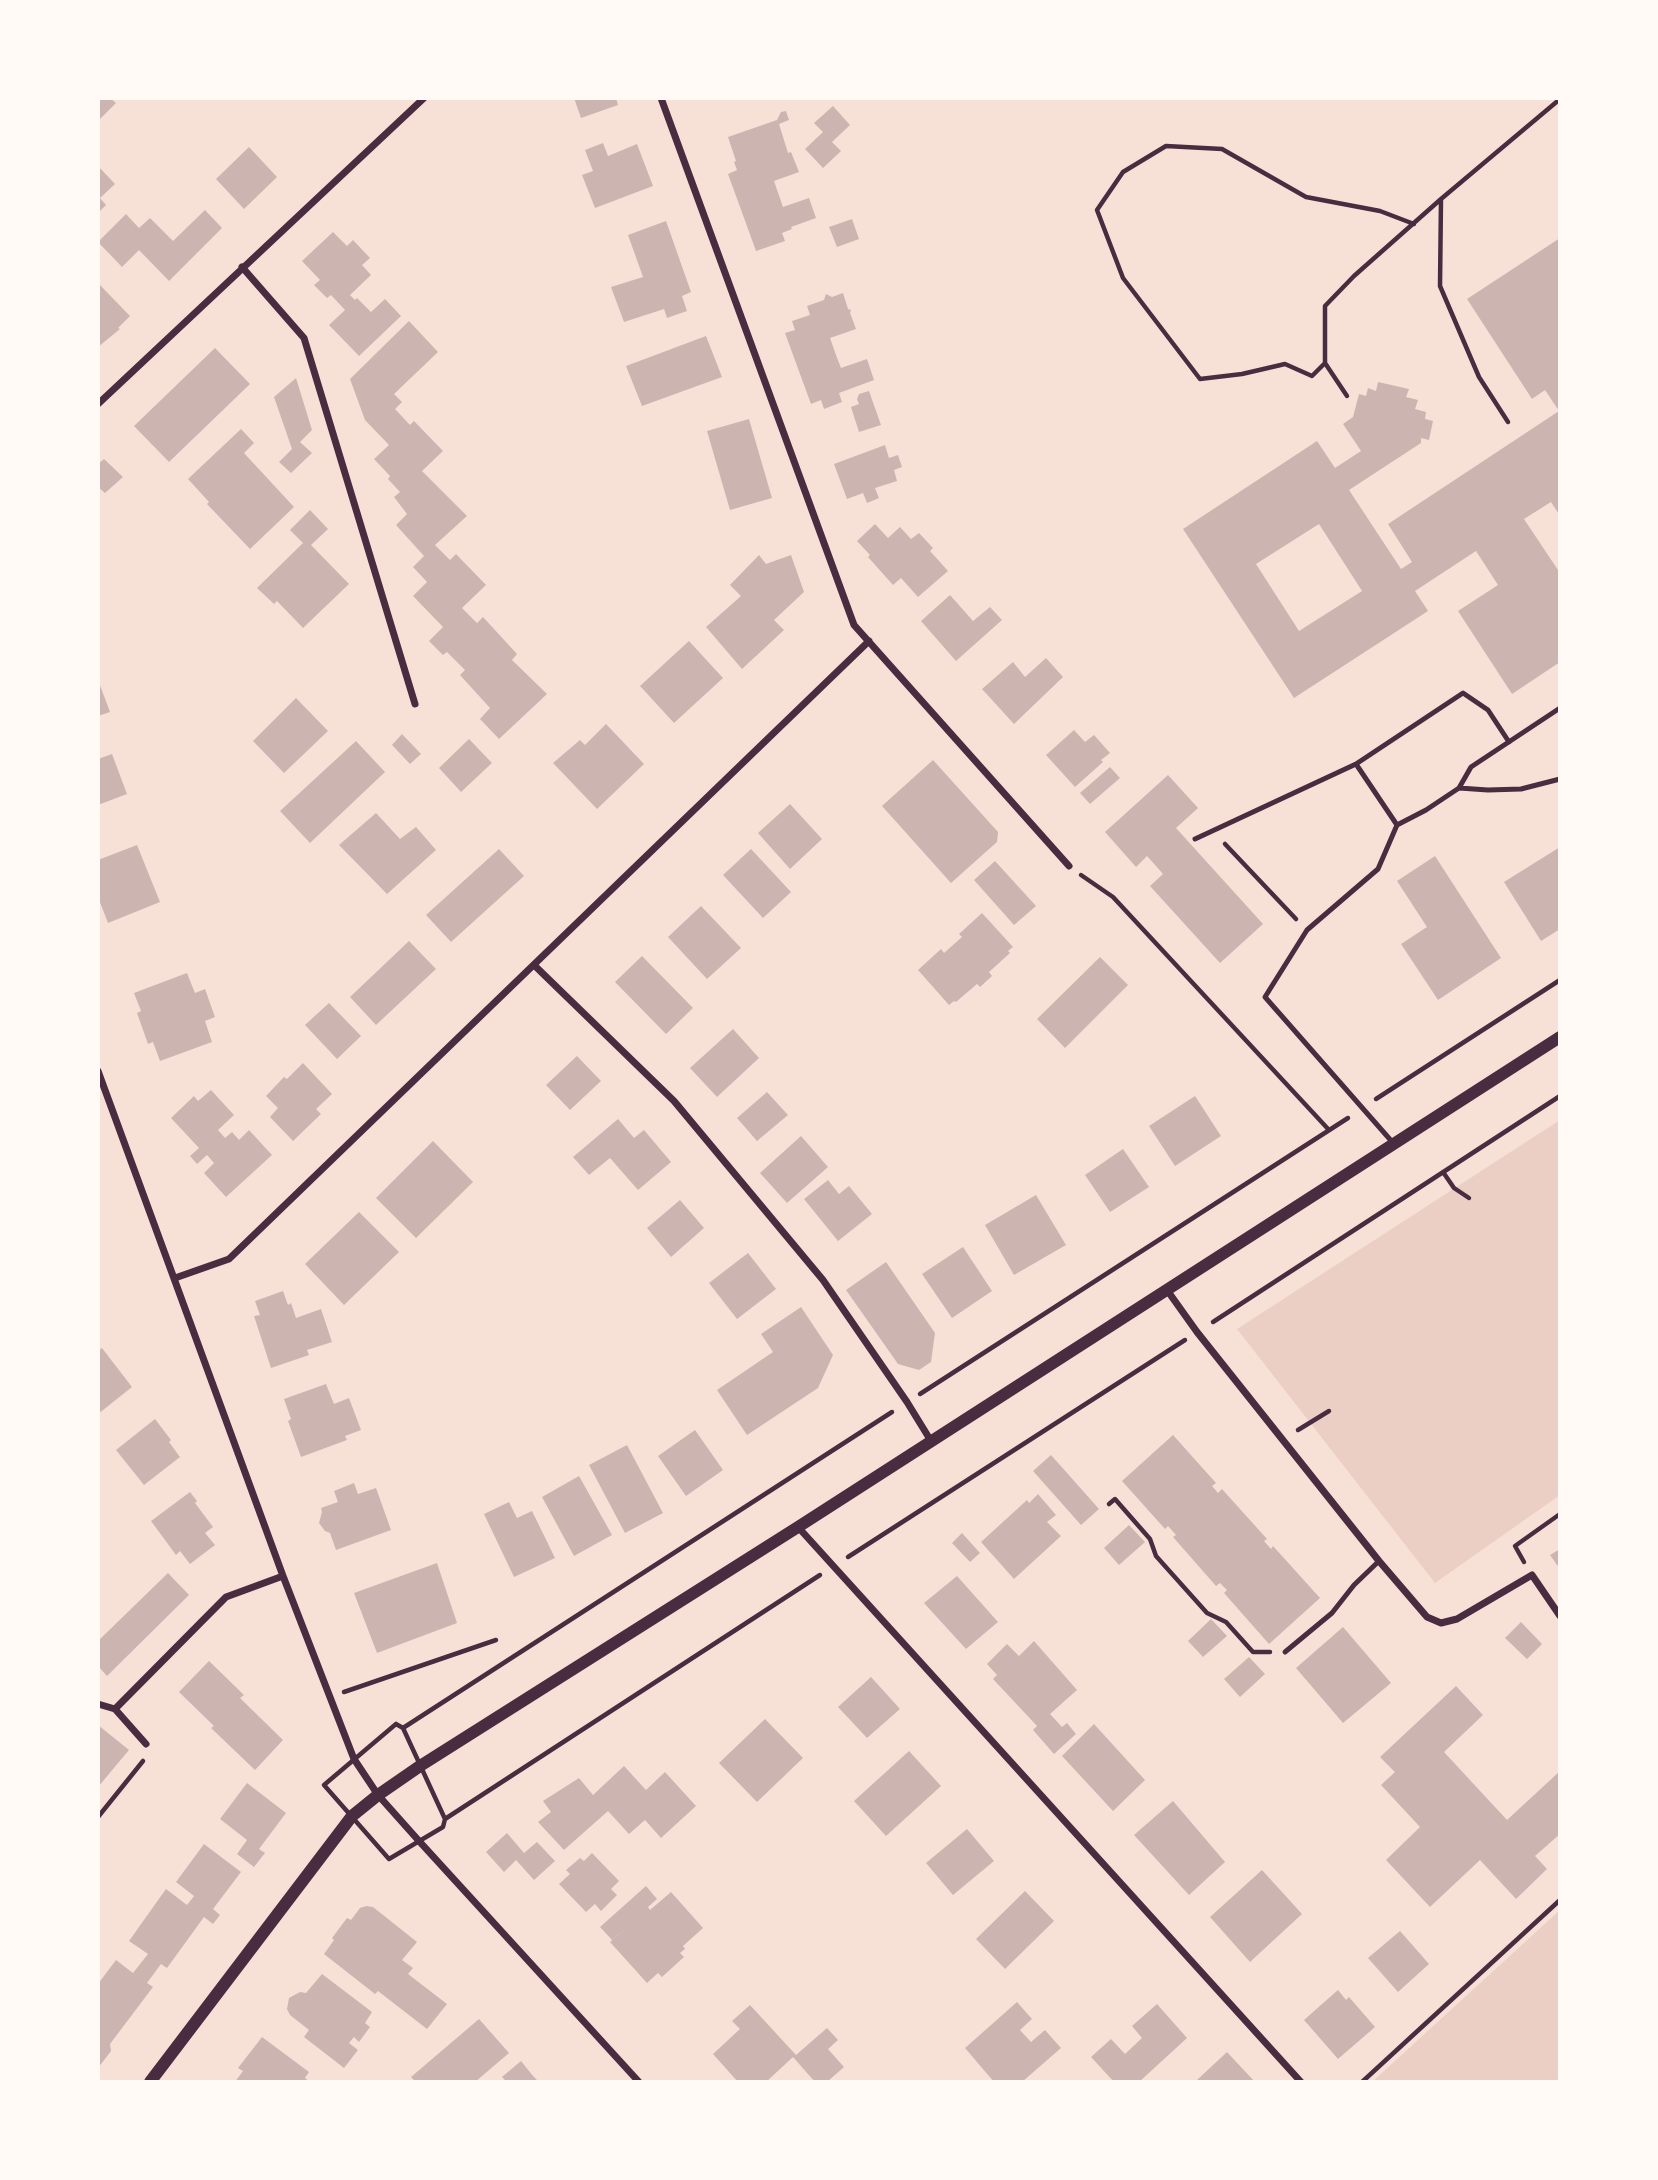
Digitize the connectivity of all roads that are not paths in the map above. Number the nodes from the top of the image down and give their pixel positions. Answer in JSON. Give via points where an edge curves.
{"nodes":[{"id":1,"x":424,"y":98,"type":"edge"},
{"id":2,"x":661,"y":98,"type":"edge"},
{"id":3,"x":242,"y":267,"type":"junction"},
{"id":4,"x":98,"y":404,"type":"edge"},
{"id":5,"x":869,"y":641,"type":"junction"},
{"id":6,"x":415,"y":704,"type":"dead end"},
{"id":7,"x":1560,"y":708,"type":"edge"},
{"id":8,"x":1509,"y":742,"type":"junction"},
{"id":9,"x":1356,"y":764,"type":"junction"},
{"id":10,"x":1560,"y":779,"type":"edge"},
{"id":11,"x":1459,"y":788,"type":"junction"},
{"id":12,"x":1397,"y":825,"type":"junction"},
{"id":13,"x":1195,"y":839,"type":"dead end"},
{"id":14,"x":1069,"y":866,"type":"road end"},
{"id":15,"x":534,"y":965,"type":"junction"},
{"id":16,"x":1560,"y":1037,"type":"edge"},
{"id":17,"x":98,"y":1071,"type":"edge"},
{"id":18,"x":1394,"y":1144,"type":"junction"},
{"id":19,"x":175,"y":1278,"type":"junction"},
{"id":20,"x":1167,"y":1290,"type":"junction"},
{"id":21,"x":931,"y":1441,"type":"junction"},
{"id":22,"x":798,"y":1527,"type":"junction"},
{"id":23,"x":1378,"y":1561,"type":"junction"},
{"id":24,"x":283,"y":1576,"type":"junction"},
{"id":25,"x":1560,"y":1616,"type":"edge"},
{"id":26,"x":1285,"y":1652,"type":"road end"},
{"id":27,"x":98,"y":1704,"type":"edge"},
{"id":28,"x":115,"y":1709,"type":"junction"},
{"id":29,"x":146,"y":1744,"type":"road end"},
{"id":30,"x":378,"y":1795,"type":"junction"},
{"id":31,"x":150,"y":2082,"type":"edge"},
{"id":32,"x":639,"y":2082,"type":"edge"},
{"id":33,"x":1301,"y":2082,"type":"edge"}],
"edges":[{"from":1,"to":3,"type":"street"},
{"from":2,"to":5,"type":"street","via":[[855,625]]},
{"from":3,"to":4,"type":"street"},
{"from":3,"to":6,"type":"street","via":[[304,338]]},
{"from":5,"to":14,"type":"street"},
{"from":5,"to":15,"type":"street"},
{"from":7,"to":8,"type":"lane"},
{"from":8,"to":9,"type":"lane","via":[[1488,710],[1463,693]]},
{"from":8,"to":11,"type":"lane","via":[[1471,767]]},
{"from":9,"to":12,"type":"lane"},
{"from":9,"to":13,"type":"lane"},
{"from":10,"to":11,"type":"lane","via":[[1521,789]]},
{"from":11,"to":12,"type":"lane"},
{"from":12,"to":18,"type":"lane","via":[[1378,869],[1307,930],[1265,997]]},
{"from":15,"to":19,"type":"street","via":[[229,1259]]},
{"from":15,"to":21,"type":"street","via":[[674,1101],[823,1280]]},
{"from":16,"to":18,"type":"street"},
{"from":17,"to":19,"type":"street"},
{"from":18,"to":20,"type":"street"},
{"from":19,"to":24,"type":"street"},
{"from":20,"to":21,"type":"street"},
{"from":20,"to":23,"type":"street"},
{"from":21,"to":22,"type":"street"},
{"from":22,"to":30,"type":"street"},
{"from":22,"to":33,"type":"street"},
{"from":23,"to":25,"type":"street","via":[[1427,1617],[1441,1623],[1457,1619],[1532,1575]]},
{"from":23,"to":26,"type":"lane","via":[[1332,1612]]},
{"from":24,"to":28,"type":"street","via":[[226,1597]]},
{"from":24,"to":30,"type":"street","via":[[354,1759]]},
{"from":27,"to":28,"type":"street"},
{"from":28,"to":29,"type":"street"},
{"from":30,"to":31,"type":"street","via":[[352,1816]]},
{"from":30,"to":32,"type":"street"}]}
